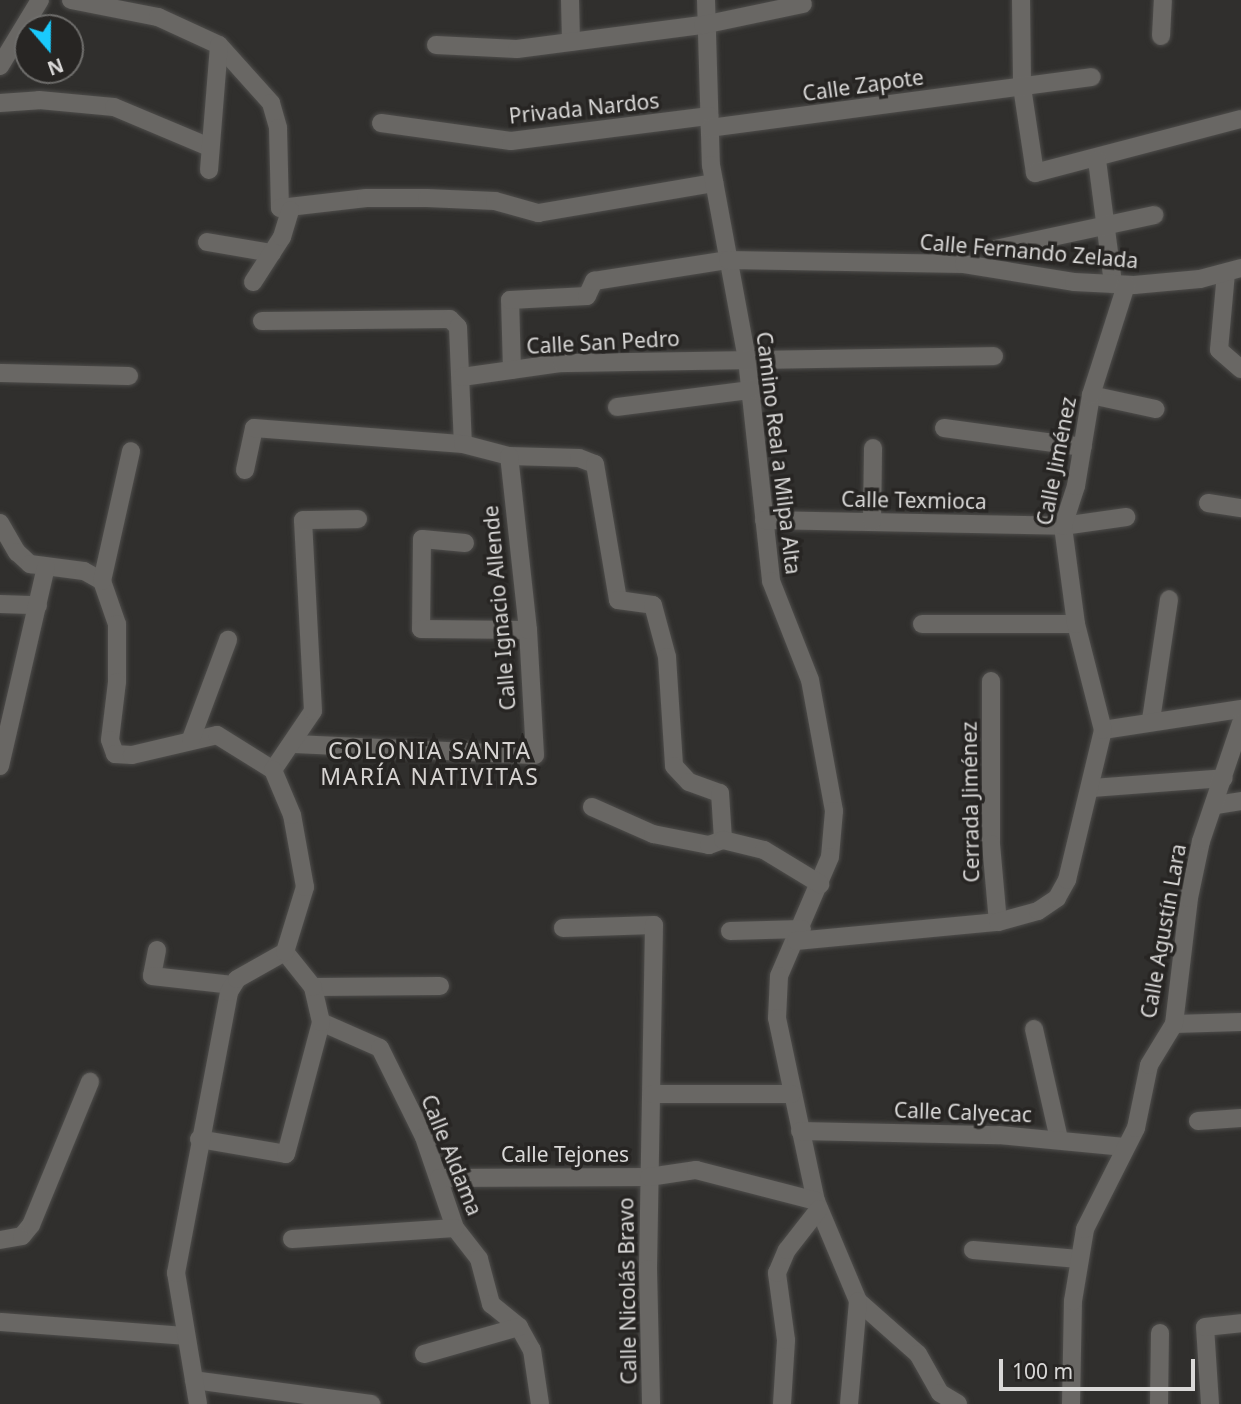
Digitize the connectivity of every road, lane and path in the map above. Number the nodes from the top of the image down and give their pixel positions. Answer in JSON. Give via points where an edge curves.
{"nodes":[{"id":1,"x":40,"y":0,"type":"edge"},
{"id":2,"x":71,"y":0,"type":"edge"},
{"id":3,"x":167,"y":0,"type":"edge"},
{"id":4,"x":570,"y":0,"type":"edge"},
{"id":5,"x":706,"y":0,"type":"edge"},
{"id":6,"x":1021,"y":0,"type":"edge"},
{"id":7,"x":1163,"y":0,"type":"edge"},
{"id":8,"x":803,"y":4,"type":"dead end"},
{"id":9,"x":166,"y":19,"type":"junction"},
{"id":10,"x":704,"y":25,"type":"junction"},
{"id":11,"x":1161,"y":36,"type":"dead end"},
{"id":12,"x":571,"y":43,"type":"junction"},
{"id":13,"x":219,"y":45,"type":"junction"},
{"id":14,"x":436,"y":45,"type":"dead end"},
{"id":15,"x":0,"y":66,"type":"edge"},
{"id":16,"x":1092,"y":77,"type":"dead end"},
{"id":17,"x":1022,"y":86,"type":"junction"},
{"id":18,"x":0,"y":103,"type":"edge"},
{"id":19,"x":1241,"y":119,"type":"edge"},
{"id":20,"x":709,"y":122,"type":"junction"},
{"id":21,"x":381,"y":124,"type":"dead end"},
{"id":22,"x":209,"y":147,"type":"junction"},
{"id":23,"x":1097,"y":160,"type":"junction"},
{"id":24,"x":209,"y":170,"type":"dead end"},
{"id":25,"x":714,"y":183,"type":"junction"},
{"id":26,"x":283,"y":207,"type":"junction"},
{"id":27,"x":1154,"y":215,"type":"dead end"},
{"id":28,"x":1108,"y":224,"type":"junction"},
{"id":29,"x":207,"y":242,"type":"dead end"},
{"id":30,"x":996,"y":249,"type":"dead end"},
{"id":31,"x":272,"y":253,"type":"junction"},
{"id":32,"x":728,"y":260,"type":"junction"},
{"id":33,"x":1233,"y":270,"type":"edge"},
{"id":34,"x":253,"y":282,"type":"dead end"},
{"id":35,"x":1119,"y":284,"type":"junction"},
{"id":36,"x":262,"y":321,"type":"dead end"},
{"id":37,"x":994,"y":356,"type":"dead end"},
{"id":38,"x":747,"y":359,"type":"junction"},
{"id":39,"x":1241,"y":369,"type":"edge"},
{"id":40,"x":512,"y":370,"type":"junction"},
{"id":41,"x":0,"y":373,"type":"edge"},
{"id":42,"x":129,"y":376,"type":"dead end"},
{"id":43,"x":462,"y":377,"type":"junction"},
{"id":44,"x":750,"y":390,"type":"junction"},
{"id":45,"x":1091,"y":395,"type":"junction"},
{"id":46,"x":617,"y":407,"type":"dead end"},
{"id":47,"x":1155,"y":409,"type":"dead end"},
{"id":48,"x":944,"y":428,"type":"dead end"},
{"id":49,"x":463,"y":444,"type":"junction"},
{"id":50,"x":1083,"y":447,"type":"junction"},
{"id":51,"x":873,"y":448,"type":"dead end"},
{"id":52,"x":131,"y":451,"type":"dead end"},
{"id":53,"x":509,"y":456,"type":"junction"},
{"id":54,"x":246,"y":470,"type":"dead end"},
{"id":55,"x":1208,"y":503,"type":"dead end"},
{"id":56,"x":1241,"y":508,"type":"edge"},
{"id":57,"x":1126,"y":517,"type":"dead end"},
{"id":58,"x":358,"y":519,"type":"dead end"},
{"id":59,"x":764,"y":520,"type":"junction"},
{"id":60,"x":872,"y":522,"type":"junction"},
{"id":61,"x":0,"y":523,"type":"edge"},
{"id":62,"x":1063,"y":526,"type":"junction"},
{"id":63,"x":465,"y":543,"type":"dead end"},
{"id":64,"x":46,"y":567,"type":"junction"},
{"id":65,"x":102,"y":581,"type":"junction"},
{"id":66,"x":1169,"y":599,"type":"dead end"},
{"id":67,"x":0,"y":604,"type":"edge"},
{"id":68,"x":38,"y":606,"type":"junction"},
{"id":69,"x":922,"y":624,"type":"dead end"},
{"id":70,"x":1076,"y":624,"type":"junction"},
{"id":71,"x":528,"y":630,"type":"junction"},
{"id":72,"x":228,"y":640,"type":"dead end"},
{"id":73,"x":991,"y":681,"type":"dead end"},
{"id":74,"x":1241,"y":709,"type":"edge"},
{"id":75,"x":1151,"y":720,"type":"junction"},
{"id":76,"x":1241,"y":723,"type":"edge"},
{"id":77,"x":1103,"y":730,"type":"junction"},
{"id":78,"x":191,"y":739,"type":"junction"},
{"id":79,"x":293,"y":744,"type":"junction"},
{"id":80,"x":0,"y":766,"type":"edge"},
{"id":81,"x":273,"y":770,"type":"junction"},
{"id":82,"x":1224,"y":778,"type":"junction"},
{"id":83,"x":1092,"y":788,"type":"junction"},
{"id":84,"x":1241,"y":801,"type":"edge"},
{"id":85,"x":1216,"y":805,"type":"junction"},
{"id":86,"x":592,"y":807,"type":"dead end"},
{"id":87,"x":723,"y":840,"type":"junction"},
{"id":88,"x":820,"y":884,"type":"junction"},
{"id":89,"x":998,"y":922,"type":"junction"},
{"id":90,"x":563,"y":928,"type":"dead end"},
{"id":91,"x":730,"y":931,"type":"dead end"},
{"id":92,"x":799,"y":935,"type":"junction"},
{"id":93,"x":157,"y":950,"type":"dead end"},
{"id":94,"x":285,"y":952,"type":"junction"},
{"id":95,"x":232,"y":985,"type":"junction"},
{"id":96,"x":440,"y":986,"type":"dead end"},
{"id":97,"x":313,"y":987,"type":"junction"},
{"id":98,"x":321,"y":1022,"type":"junction"},
{"id":99,"x":1241,"y":1022,"type":"edge"},
{"id":100,"x":1174,"y":1024,"type":"junction"},
{"id":101,"x":1034,"y":1029,"type":"dead end"},
{"id":102,"x":90,"y":1082,"type":"dead end"},
{"id":103,"x":652,"y":1094,"type":"junction"},
{"id":104,"x":792,"y":1094,"type":"junction"},
{"id":105,"x":1241,"y":1118,"type":"edge"},
{"id":106,"x":1198,"y":1121,"type":"dead end"},
{"id":107,"x":800,"y":1131,"type":"junction"},
{"id":108,"x":199,"y":1139,"type":"junction"},
{"id":109,"x":1059,"y":1139,"type":"junction"},
{"id":110,"x":1125,"y":1147,"type":"junction"},
{"id":111,"x":649,"y":1177,"type":"junction"},
{"id":112,"x":439,"y":1178,"type":"junction"},
{"id":113,"x":817,"y":1205,"type":"junction"},
{"id":114,"x":455,"y":1228,"type":"junction"},
{"id":115,"x":292,"y":1239,"type":"dead end"},
{"id":116,"x":0,"y":1240,"type":"edge"},
{"id":117,"x":973,"y":1250,"type":"dead end"},
{"id":118,"x":1079,"y":1259,"type":"junction"},
{"id":119,"x":858,"y":1301,"type":"junction"},
{"id":120,"x":0,"y":1322,"type":"edge"},
{"id":121,"x":1241,"y":1322,"type":"edge"},
{"id":122,"x":519,"y":1327,"type":"junction"},
{"id":123,"x":1160,"y":1333,"type":"dead end"},
{"id":124,"x":185,"y":1336,"type":"junction"},
{"id":125,"x":424,"y":1354,"type":"dead end"},
{"id":126,"x":194,"y":1380,"type":"junction"},
{"id":127,"x":198,"y":1404,"type":"edge"},
{"id":128,"x":370,"y":1404,"type":"edge"},
{"id":129,"x":540,"y":1404,"type":"edge"},
{"id":130,"x":651,"y":1404,"type":"edge"},
{"id":131,"x":782,"y":1404,"type":"edge"},
{"id":132,"x":849,"y":1404,"type":"edge"},
{"id":133,"x":958,"y":1404,"type":"edge"},
{"id":134,"x":1071,"y":1404,"type":"edge"},
{"id":135,"x":1159,"y":1404,"type":"edge"},
{"id":136,"x":1210,"y":1404,"type":"edge"}],
"edges":[{"from":1,"to":15,"type":"street"},
{"from":2,"to":9,"type":"street"},
{"from":3,"to":9,"type":"street"},
{"from":4,"to":12,"type":"street"},
{"from":5,"to":10,"type":"street","name":"Camino Real a Milpa Alta"},
{"from":6,"to":17,"type":"street"},
{"from":7,"to":11,"type":"street"},
{"from":8,"to":10,"type":"street"},
{"from":9,"to":13,"type":"street"},
{"from":10,"to":12,"type":"street"},
{"from":10,"to":20,"type":"street","name":"Camino Real a Milpa Alta"},
{"from":12,"to":14,"type":"street","via":[[517,49]]},
{"from":13,"to":22,"type":"street"},
{"from":13,"to":26,"type":"street","via":[[271,103],[278,128]]},
{"from":16,"to":17,"type":"street","name":"Calle Zapote"},
{"from":17,"to":20,"type":"street","name":"Calle Zapote"},
{"from":17,"to":23,"type":"street","via":[[1035,173]]},
{"from":18,"to":22,"type":"street","via":[[39,100],[114,107]]},
{"from":19,"to":23,"type":"street"},
{"from":20,"to":21,"type":"street","name":"Privada Nardos","via":[[511,141]]},
{"from":20,"to":25,"type":"street","name":"Camino Real a Milpa Alta"},
{"from":22,"to":24,"type":"street"},
{"from":23,"to":28,"type":"street","name":"Calle Jiménez"},
{"from":25,"to":26,"type":"street","via":[[538,213],[495,201],[427,198],[366,198]]},
{"from":25,"to":32,"type":"street","name":"Camino Real a Milpa Alta"},
{"from":26,"to":31,"type":"street","via":[[282,237]]},
{"from":27,"to":28,"type":"street"},
{"from":28,"to":30,"type":"street"},
{"from":28,"to":35,"type":"street","name":"Calle Jiménez"},
{"from":29,"to":31,"type":"street"},
{"from":31,"to":34,"type":"street"},
{"from":32,"to":35,"type":"street","name":"Calle Fernando Zelada","via":[[964,264]]},
{"from":32,"to":38,"type":"street","name":"Camino Real a Milpa Alta"},
{"from":32,"to":40,"type":"street","name":"Calle Fernando Zelada","via":[[594,281],[587,296],[510,300]]},
{"from":33,"to":35,"type":"street","name":"Calle Fernando Zelada"},
{"from":33,"to":39,"type":"street","via":[[1219,350]]},
{"from":35,"to":45,"type":"street","name":"Calle Jiménez"},
{"from":36,"to":43,"type":"street","via":[[450,319],[458,327]]},
{"from":37,"to":38,"type":"street","name":"Calle San Pedro"},
{"from":38,"to":40,"type":"street","name":"Calle San Pedro","via":[[562,363]]},
{"from":38,"to":44,"type":"street","name":"Camino Real a Milpa Alta"},
{"from":40,"to":43,"type":"street","name":"Calle San Pedro"},
{"from":41,"to":42,"type":"street"},
{"from":43,"to":49,"type":"street"},
{"from":44,"to":46,"type":"street"},
{"from":44,"to":59,"type":"street","name":"Camino Real a Milpa Alta"},
{"from":45,"to":47,"type":"street"},
{"from":45,"to":50,"type":"street","name":"Calle Jiménez"},
{"from":48,"to":50,"type":"street"},
{"from":49,"to":53,"type":"street"},
{"from":49,"to":54,"type":"street","via":[[254,428]]},
{"from":50,"to":62,"type":"street","name":"Calle Jiménez"},
{"from":51,"to":60,"type":"street"},
{"from":52,"to":65,"type":"street"},
{"from":53,"to":71,"type":"street","name":"Calle Ignacio Allende"},
{"from":53,"to":87,"type":"street","via":[[579,458],[595,464],[618,600],[653,605],[667,657],[674,766],[689,782],[720,793]]},
{"from":55,"to":56,"type":"street"},
{"from":57,"to":62,"type":"street","name":"Calle Texmioca"},
{"from":58,"to":79,"type":"street","via":[[303,520],[313,711]]},
{"from":59,"to":60,"type":"street","name":"Calle Texmioca"},
{"from":59,"to":88,"type":"street","name":"Camino Real a Milpa Alta","via":[[771,581],[810,680],[834,811],[834,836]]},
{"from":60,"to":62,"type":"street","name":"Calle Texmioca"},
{"from":61,"to":64,"type":"street","via":[[17,552],[30,564]]},
{"from":62,"to":70,"type":"street","name":"Calle Jiménez"},
{"from":63,"to":71,"type":"street","via":[[422,539],[421,629]]},
{"from":64,"to":65,"type":"street","via":[[85,571]]},
{"from":64,"to":68,"type":"street"},
{"from":65,"to":78,"type":"street","via":[[117,624],[112,749],[121,756],[132,755]]},
{"from":66,"to":75,"type":"street"},
{"from":67,"to":68,"type":"street"},
{"from":68,"to":80,"type":"street"},
{"from":69,"to":70,"type":"street"},
{"from":70,"to":77,"type":"street","name":"Calle Jiménez"},
{"from":71,"to":79,"type":"street","name":"Calle Ignacio Allende","via":[[535,755]]},
{"from":72,"to":78,"type":"street"},
{"from":73,"to":89,"type":"street","name":"Cerrada Jiménez","via":[[991,844]]},
{"from":74,"to":75,"type":"street"},
{"from":75,"to":77,"type":"street"},
{"from":76,"to":82,"type":"street","name":"Calle Agustín Lara"},
{"from":77,"to":83,"type":"street"},
{"from":78,"to":81,"type":"street","via":[[218,735]]},
{"from":79,"to":81,"type":"street"},
{"from":81,"to":94,"type":"street","via":[[292,815],[305,887]]},
{"from":82,"to":83,"type":"street"},
{"from":82,"to":85,"type":"street","name":"Calle Agustín Lara"},
{"from":83,"to":89,"type":"street","via":[[1067,880],[1056,898],[1038,911]]},
{"from":84,"to":85,"type":"street"},
{"from":85,"to":100,"type":"street","name":"Calle Agustín Lara","via":[[1201,841],[1189,898]]},
{"from":86,"to":87,"type":"street","via":[[653,834],[709,845]]},
{"from":87,"to":88,"type":"street","via":[[764,850]]},
{"from":88,"to":92,"type":"street","name":"Camino Real a Milpa Alta"},
{"from":89,"to":92,"type":"street"},
{"from":90,"to":103,"type":"street","name":"Calle Nicolás Bravo","via":[[654,925]]},
{"from":91,"to":92,"type":"street"},
{"from":92,"to":104,"type":"street","name":"Camino Real a Milpa Alta","via":[[775,992]]},
{"from":93,"to":95,"type":"street","via":[[152,976]]},
{"from":94,"to":95,"type":"street"},
{"from":94,"to":97,"type":"street"},
{"from":95,"to":108,"type":"street"},
{"from":96,"to":97,"type":"street"},
{"from":97,"to":98,"type":"street"},
{"from":98,"to":108,"type":"street","via":[[286,1154]]},
{"from":98,"to":112,"type":"street","name":"Calle Aldama","via":[[380,1048]]},
{"from":99,"to":100,"type":"street"},
{"from":100,"to":110,"type":"street","name":"Calle Agustín Lara","via":[[1149,1065],[1136,1128]]},
{"from":101,"to":109,"type":"street"},
{"from":102,"to":116,"type":"street","via":[[31,1226],[22,1236]]},
{"from":103,"to":104,"type":"street"},
{"from":103,"to":111,"type":"street","name":"Calle Nicolás Bravo"},
{"from":104,"to":107,"type":"street","name":"Camino Real a Milpa Alta"},
{"from":105,"to":106,"type":"street"},
{"from":107,"to":109,"type":"street","name":"Calle Calyecac"},
{"from":107,"to":113,"type":"street","name":"Camino Real a Milpa Alta"},
{"from":108,"to":124,"type":"street","via":[[176,1273]]},
{"from":109,"to":110,"type":"street","name":"Calle Calyecac"},
{"from":110,"to":118,"type":"street","name":"Calle Agustín Lara","via":[[1085,1229]]},
{"from":111,"to":112,"type":"street","name":"Calle Tejones"},
{"from":111,"to":113,"type":"street","name":"Calle Tejones","via":[[696,1170]]},
{"from":111,"to":130,"type":"street","name":"Calle Nicolás Bravo"},
{"from":112,"to":114,"type":"street","name":"Calle Aldama","via":[[441,1197]]},
{"from":113,"to":119,"type":"street","name":"Camino Real a Milpa Alta"},
{"from":113,"to":131,"type":"street","via":[[777,1273],[786,1340]]},
{"from":114,"to":115,"type":"street"},
{"from":114,"to":122,"type":"street","name":"Calle Aldama","via":[[480,1259],[491,1304]]},
{"from":117,"to":118,"type":"street"},
{"from":118,"to":134,"type":"street","name":"Calle Agustín Lara","via":[[1070,1343]]},
{"from":119,"to":132,"type":"street"},
{"from":119,"to":133,"type":"street","via":[[918,1354],[940,1393]]},
{"from":120,"to":124,"type":"street"},
{"from":121,"to":136,"type":"street","via":[[1205,1327]]},
{"from":122,"to":125,"type":"street"},
{"from":122,"to":129,"type":"street","name":"Calle Aldama","via":[[532,1350]]},
{"from":123,"to":135,"type":"street"},
{"from":124,"to":126,"type":"street"},
{"from":126,"to":127,"type":"street"},
{"from":126,"to":128,"type":"street"}]}
